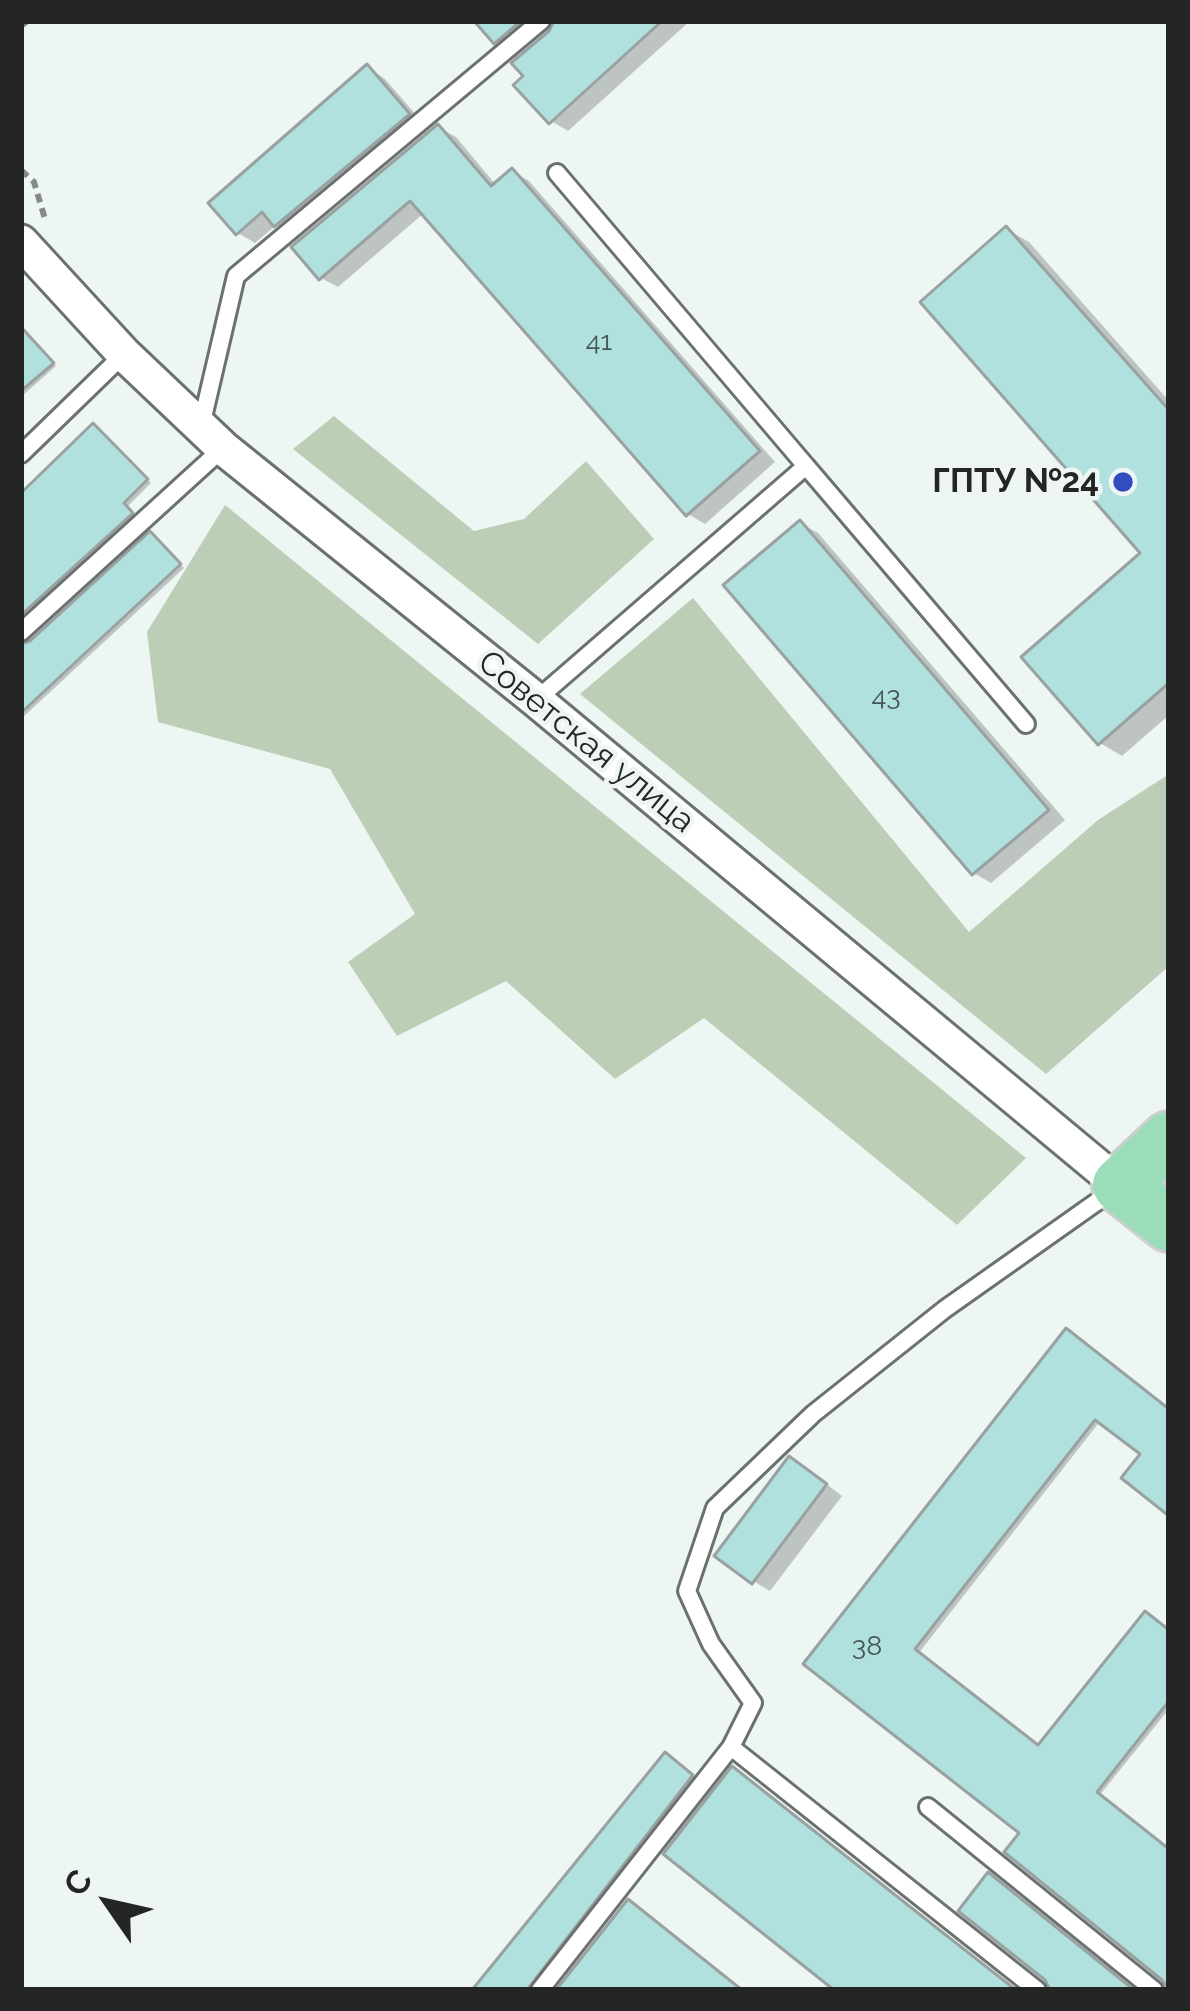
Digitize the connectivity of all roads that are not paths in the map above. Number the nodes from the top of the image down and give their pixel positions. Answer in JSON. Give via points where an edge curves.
{"nodes":[{"id":1,"x":541,"y":21,"type":"edge"},
{"id":2,"x":557,"y":173,"type":"dead end"},
{"id":3,"x":21,"y":242,"type":"edge"},
{"id":4,"x":124,"y":354,"type":"junction"},
{"id":5,"x":212,"y":438,"type":"junction"},
{"id":6,"x":21,"y":454,"type":"edge"},
{"id":7,"x":806,"y":466,"type":"junction"},
{"id":8,"x":21,"y":632,"type":"edge"},
{"id":9,"x":536,"y":700,"type":"junction"},
{"id":10,"x":1026,"y":724,"type":"dead end"},
{"id":11,"x":1169,"y":1139,"type":"edge"},
{"id":12,"x":1120,"y":1185,"type":"junction"},
{"id":13,"x":1169,"y":1224,"type":"edge"},
{"id":14,"x":731,"y":1747,"type":"junction"},
{"id":15,"x":928,"y":1807,"type":"dead end"},
{"id":16,"x":540,"y":1990,"type":"edge"},
{"id":17,"x":1037,"y":1990,"type":"edge"},
{"id":18,"x":1154,"y":1990,"type":"edge"}],
"edges":[{"from":1,"to":5,"type":"lane","via":[[236,276]]},
{"from":2,"to":7,"type":"lane"},
{"from":3,"to":4,"type":"street","name":"Советская улица"},
{"from":4,"to":5,"type":"street","name":"Советская улица"},
{"from":4,"to":6,"type":"lane"},
{"from":5,"to":8,"type":"lane"},
{"from":5,"to":9,"type":"street","name":"Советская улица"},
{"from":7,"to":9,"type":"lane"},
{"from":7,"to":10,"type":"lane"},
{"from":9,"to":12,"type":"street","name":"Советская улица"},
{"from":11,"to":12,"type":"main road"},
{"from":12,"to":13,"type":"main road","name":"Советская улица"},
{"from":12,"to":14,"type":"lane","via":[[830,1401],[716,1508],[687,1591],[711,1644],[753,1703]]},
{"from":14,"to":16,"type":"lane"},
{"from":14,"to":17,"type":"lane"},
{"from":15,"to":18,"type":"lane"}]}
